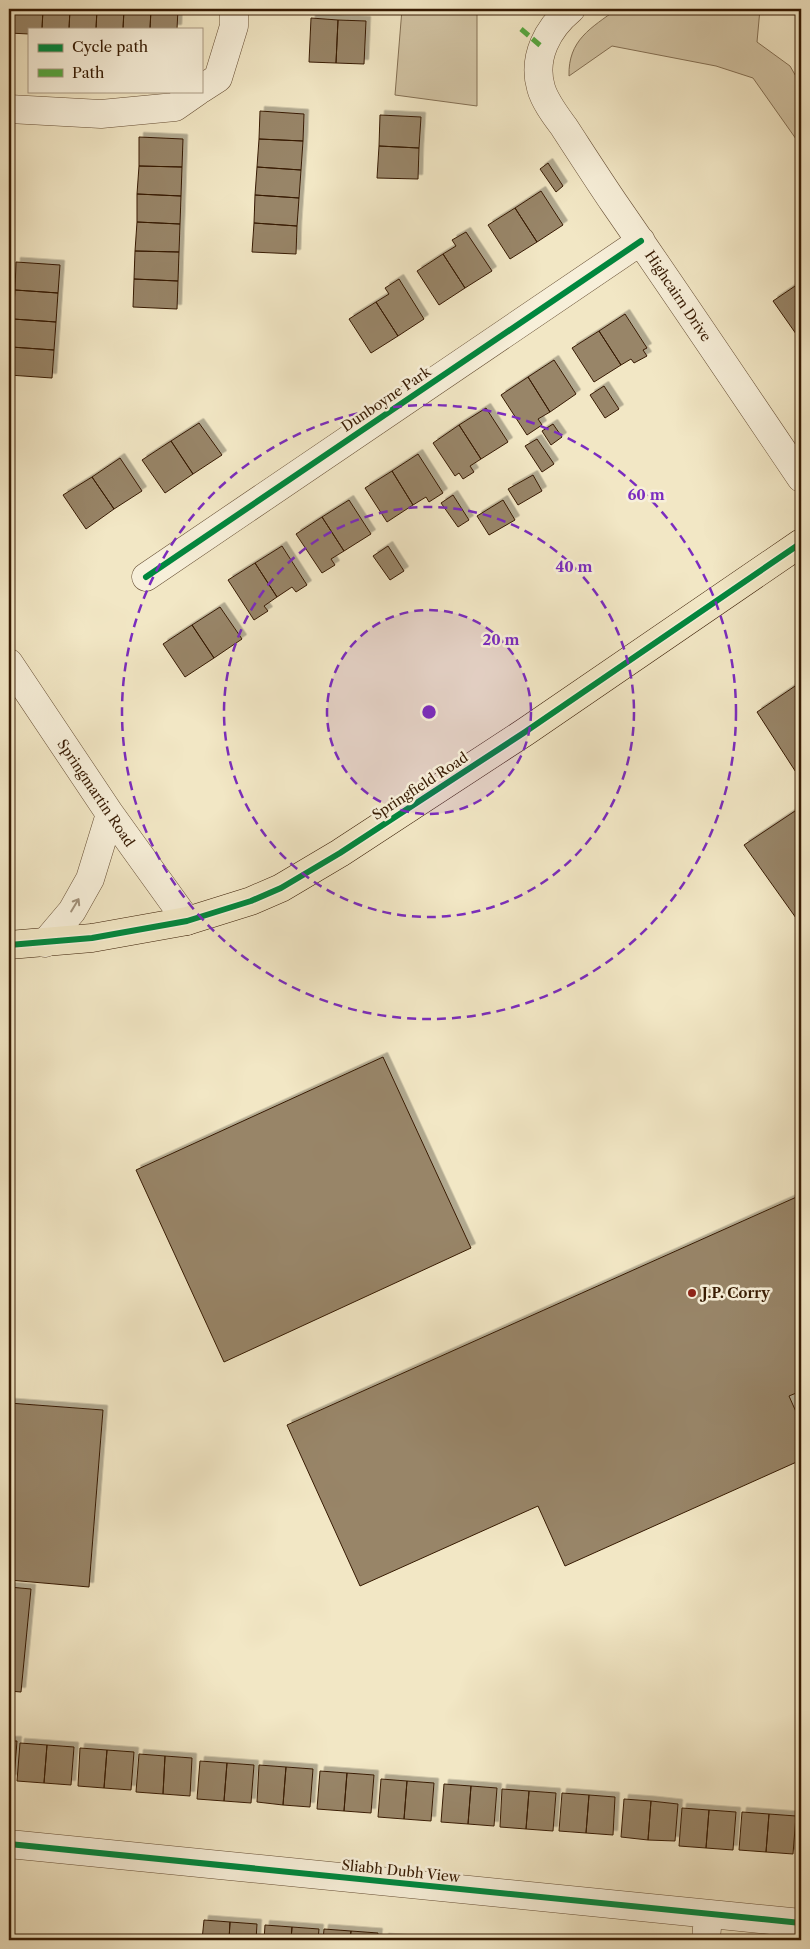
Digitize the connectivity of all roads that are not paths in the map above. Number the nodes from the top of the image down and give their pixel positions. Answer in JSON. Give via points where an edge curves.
{"nodes":[{"id":1,"x":234,"y":9,"type":"edge"},
{"id":2,"x":571,"y":9,"type":"edge"},
{"id":3,"x":202,"y":89,"type":"edge"},
{"id":4,"x":197,"y":92,"type":"edge"},
{"id":5,"x":9,"y":109,"type":"edge"},
{"id":6,"x":641,"y":242,"type":"junction"},
{"id":7,"x":801,"y":478,"type":"edge"},
{"id":8,"x":801,"y":543,"type":"edge"},
{"id":9,"x":146,"y":577,"type":"dead end"},
{"id":10,"x":9,"y":663,"type":"edge"},
{"id":11,"x":110,"y":814,"type":"junction"},
{"id":12,"x":187,"y":921,"type":"junction"},
{"id":13,"x":45,"y":943,"type":"junction"},
{"id":14,"x":9,"y":945,"type":"edge"},
{"id":15,"x":9,"y":1844,"type":"edge"},
{"id":16,"x":796,"y":1922,"type":"edge"},
{"id":17,"x":707,"y":1928,"type":"edge"}],
"edges":[{"from":1,"to":3,"type":"street","via":[[234,26],[218,78]]},
{"from":2,"to":6,"type":"street","name":"Highcairn Drive","via":[[550,32],[542,47],[539,67],[541,89]]},
{"from":4,"to":5,"type":"street","via":[[175,107],[101,114]]},
{"from":6,"to":7,"type":"street","name":"Highcairn Drive"},
{"from":6,"to":9,"type":"street","name":"Dunboyne Park"},
{"from":8,"to":12,"type":"highway","name":"Springfield Road","via":[[525,732],[340,853],[281,888]]},
{"from":10,"to":11,"type":"street","name":"Springmartin Road"},
{"from":11,"to":12,"type":"street","name":"Springmartin Road"},
{"from":13,"to":11,"type":"street","one_way":true,"via":[[72,911],[90,879]]},
{"from":12,"to":13,"type":"highway","name":"Springfield Road"},
{"from":13,"to":14,"type":"highway","name":"Springfield Road"},
{"from":15,"to":17,"type":"street","name":"Sliabh Dubh View"},
{"from":16,"to":17,"type":"street","name":"Sliabh Dubh View"}]}
